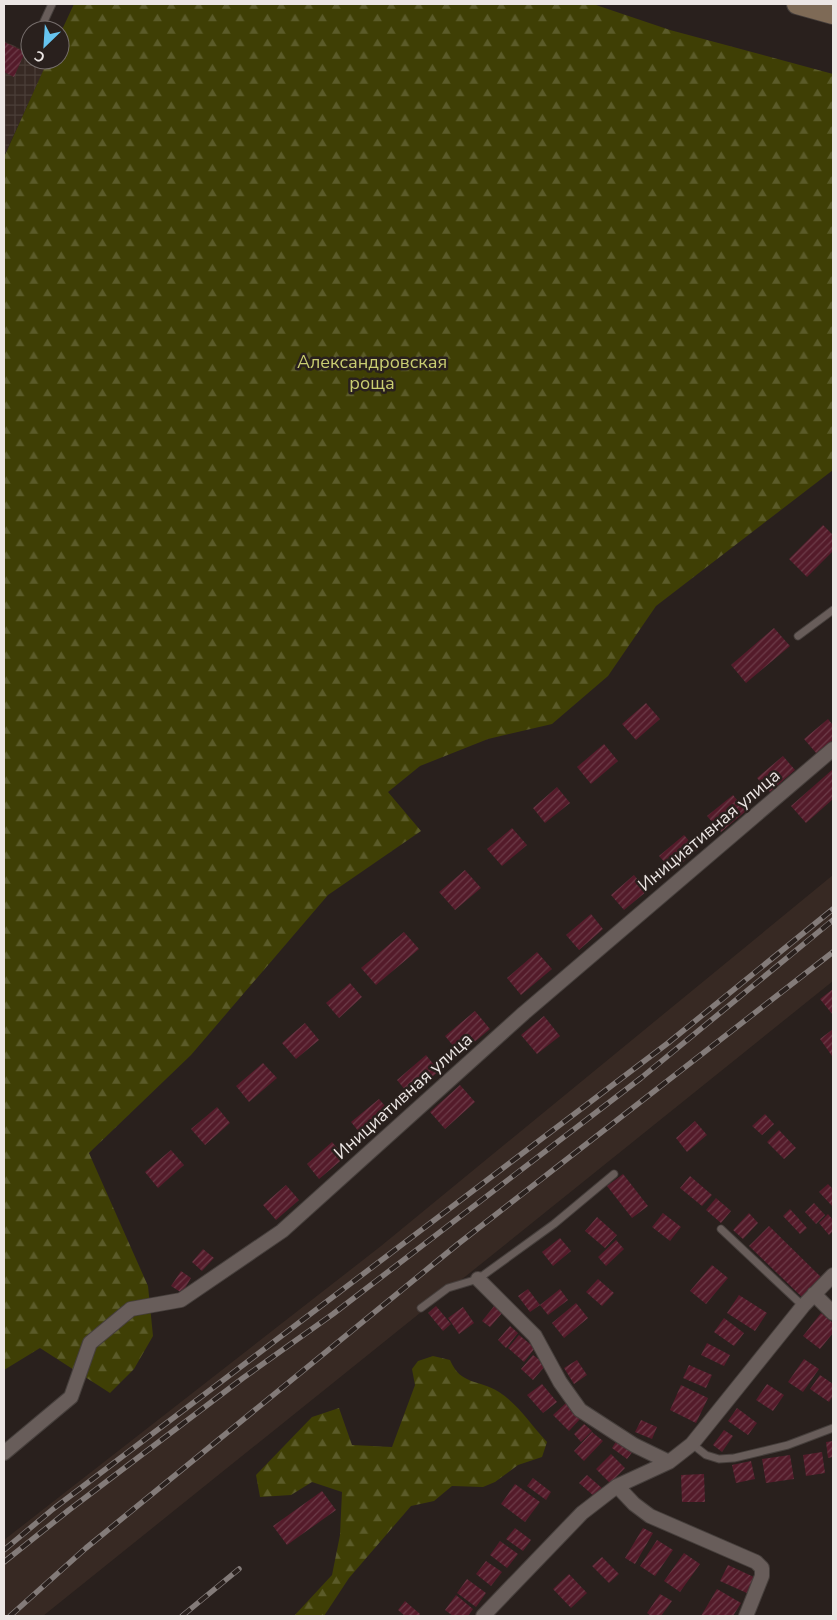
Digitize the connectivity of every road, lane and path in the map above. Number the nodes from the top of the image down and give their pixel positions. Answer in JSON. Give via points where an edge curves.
{"nodes":[{"id":1,"x":52,"y":4,"type":"edge"},
{"id":2,"x":797,"y":4,"type":"edge"},
{"id":3,"x":833,"y":14,"type":"edge"},
{"id":4,"x":45,"y":20,"type":"edge"},
{"id":5,"x":833,"y":610,"type":"edge"},
{"id":6,"x":798,"y":636,"type":"dead end"},
{"id":7,"x":833,"y":749,"type":"edge"},
{"id":8,"x":614,"y":1174,"type":"dead end"},
{"id":9,"x":722,"y":1229,"type":"dead end"},
{"id":10,"x":833,"y":1275,"type":"edge"},
{"id":11,"x":478,"y":1279,"type":"junction"},
{"id":12,"x":814,"y":1294,"type":"junction"},
{"id":13,"x":803,"y":1306,"type":"junction"},
{"id":14,"x":421,"y":1308,"type":"dead end"},
{"id":15,"x":833,"y":1313,"type":"edge"},
{"id":16,"x":833,"y":1428,"type":"edge"},
{"id":17,"x":692,"y":1444,"type":"junction"},
{"id":18,"x":4,"y":1453,"type":"edge"},
{"id":19,"x":669,"y":1462,"type":"junction"},
{"id":20,"x":618,"y":1486,"type":"junction"},
{"id":21,"x":483,"y":1616,"type":"edge"},
{"id":22,"x":746,"y":1616,"type":"edge"}],
"edges":[{"from":1,"to":4,"type":"lane"},
{"from":2,"to":3,"type":"main road"},
{"from":5,"to":6,"type":"lane"},
{"from":7,"to":18,"type":"street","name":"Инициативная улица","via":[[524,1013],[282,1232],[181,1300],[132,1309],[90,1343],[71,1397]]},
{"from":8,"to":11,"type":"lane","via":[[554,1224]]},
{"from":9,"to":13,"type":"lane"},
{"from":10,"to":12,"type":"street"},
{"from":11,"to":14,"type":"lane","via":[[448,1288]]},
{"from":11,"to":19,"type":"street","via":[[535,1336],[560,1382],[580,1410],[634,1445]]},
{"from":12,"to":13,"type":"street"},
{"from":12,"to":15,"type":"street"},
{"from":13,"to":17,"type":"street"},
{"from":16,"to":17,"type":"lane","via":[[788,1445],[734,1458],[719,1459],[706,1455]]},
{"from":17,"to":19,"type":"street"},
{"from":19,"to":20,"type":"street"},
{"from":20,"to":21,"type":"street","via":[[582,1513]]},
{"from":20,"to":22,"type":"street","via":[[650,1516],[756,1562],[762,1568],[762,1576]]}]}
